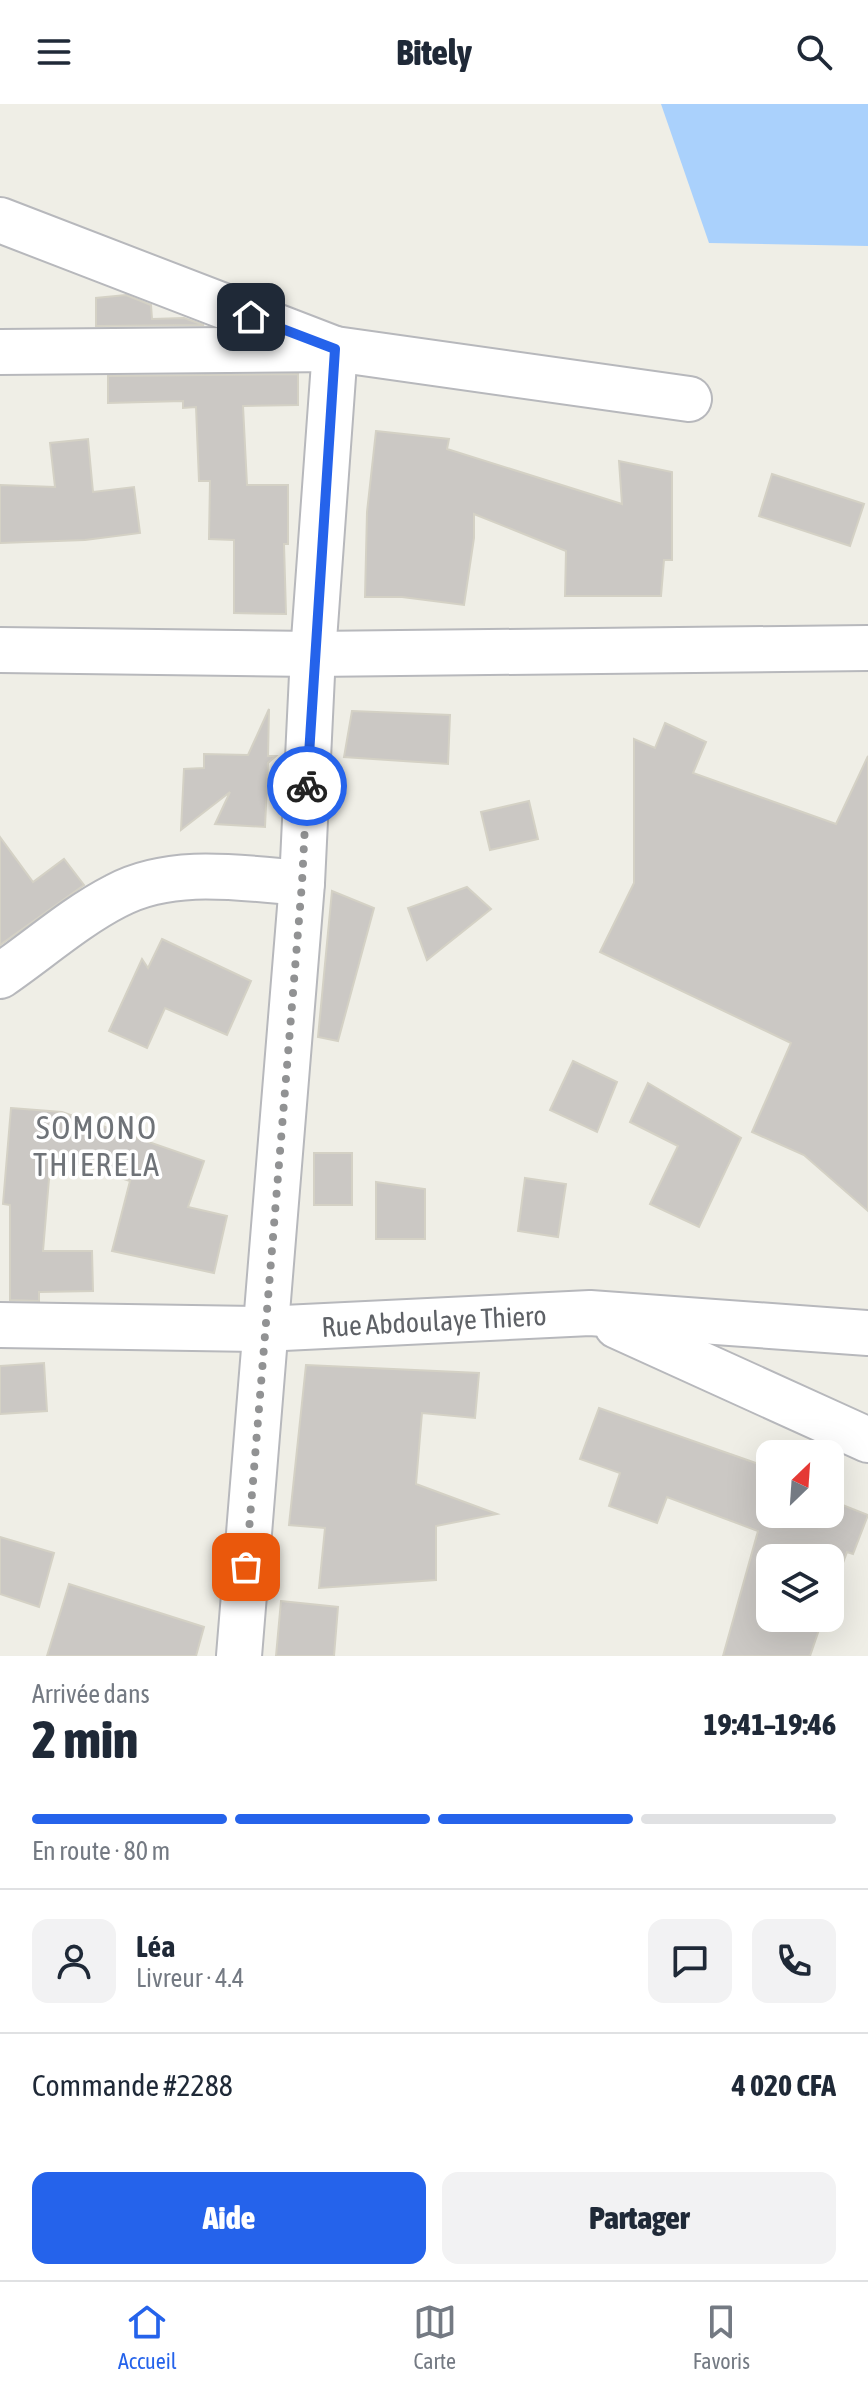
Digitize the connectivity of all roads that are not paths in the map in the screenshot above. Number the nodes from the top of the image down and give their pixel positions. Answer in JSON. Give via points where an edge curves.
{"nodes":[{"id":1,"x":0,"y":220,"type":"edge"},
{"id":2,"x":335,"y":349,"type":"junction"},
{"id":3,"x":0,"y":352,"type":"edge"},
{"id":4,"x":689,"y":399,"type":"dead end"},
{"id":5,"x":868,"y":648,"type":"edge"},
{"id":6,"x":0,"y":650,"type":"edge"},
{"id":7,"x":313,"y":654,"type":"junction"},
{"id":8,"x":302,"y":883,"type":"junction"},
{"id":9,"x":0,"y":976,"type":"edge"},
{"id":10,"x":590,"y":1313,"type":"junction"},
{"id":11,"x":0,"y":1325,"type":"edge"},
{"id":12,"x":263,"y":1329,"type":"junction"},
{"id":13,"x":868,"y":1333,"type":"edge"},
{"id":14,"x":868,"y":1440,"type":"edge"},
{"id":15,"x":239,"y":1656,"type":"edge"}],
"edges":[{"from":1,"to":2,"type":"street"},
{"from":2,"to":3,"type":"street"},
{"from":2,"to":4,"type":"street"},
{"from":2,"to":7,"type":"street"},
{"from":5,"to":7,"type":"street"},
{"from":6,"to":7,"type":"street"},
{"from":7,"to":8,"type":"street"},
{"from":8,"to":9,"type":"street","via":[[215,876],[152,883],[116,895]]},
{"from":8,"to":12,"type":"street"},
{"from":10,"to":12,"type":"street","name":"Rue Abdoulaye Thiero"},
{"from":10,"to":13,"type":"street","name":"Rue Abdoulaye Thiero"},
{"from":10,"to":14,"type":"street"},
{"from":11,"to":12,"type":"street","name":"Rue Abdoulaye Thiero"},
{"from":12,"to":15,"type":"street"}]}
